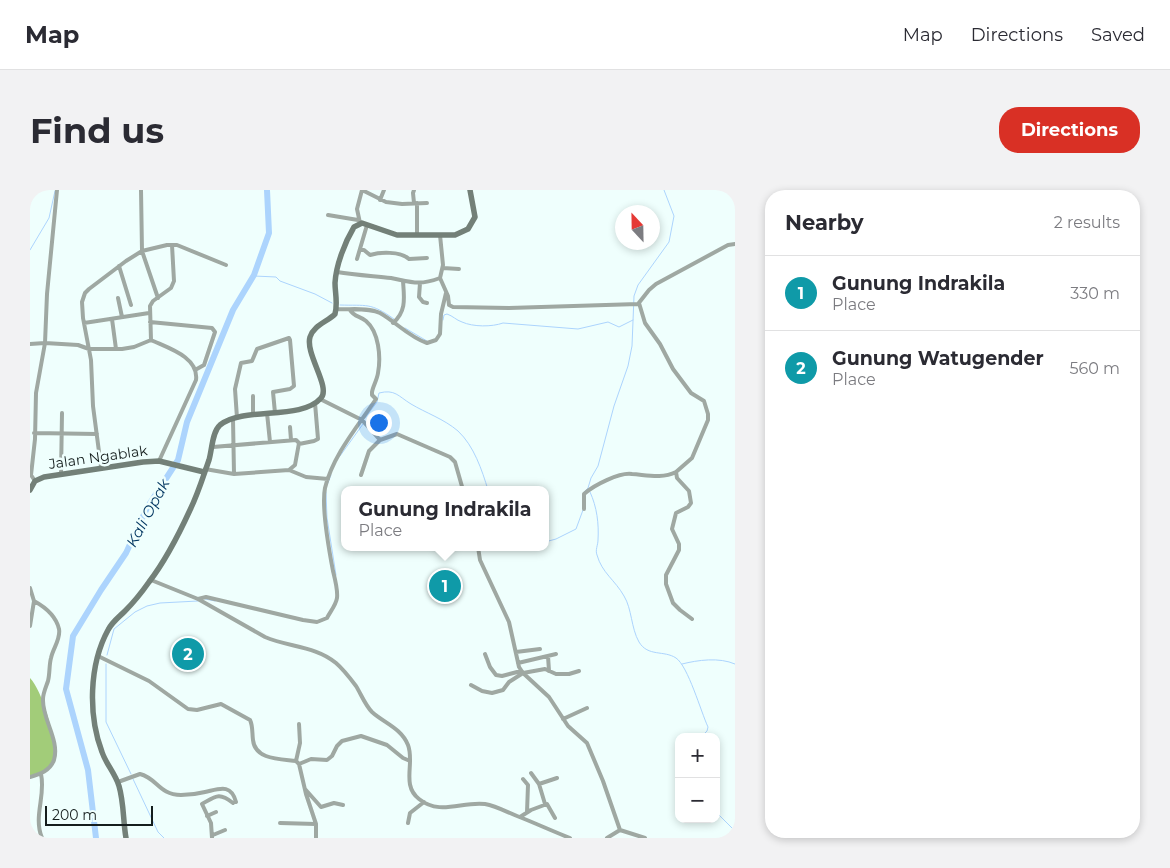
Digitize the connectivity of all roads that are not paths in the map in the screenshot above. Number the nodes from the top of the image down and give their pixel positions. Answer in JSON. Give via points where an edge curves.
{"nodes":[{"id":1,"x":58,"y":190,"type":"edge"},
{"id":2,"x":141,"y":190,"type":"edge"},
{"id":3,"x":362,"y":190,"type":"edge"},
{"id":4,"x":384,"y":190,"type":"edge"},
{"id":5,"x":414,"y":190,"type":"edge"},
{"id":6,"x":470,"y":190,"type":"edge"},
{"id":7,"x":380,"y":200,"type":"junction"},
{"id":8,"x":416,"y":203,"type":"junction"},
{"id":9,"x":426,"y":203,"type":"dead end"},
{"id":10,"x":328,"y":215,"type":"dead end"},
{"id":11,"x":359,"y":222,"type":"junction"},
{"id":12,"x":368,"y":225,"type":"junction"},
{"id":13,"x":417,"y":234,"type":"junction"},
{"id":14,"x":440,"y":235,"type":"junction"},
{"id":15,"x":735,"y":244,"type":"edge"},
{"id":16,"x":172,"y":245,"type":"junction"},
{"id":17,"x":360,"y":250,"type":"junction"},
{"id":18,"x":142,"y":251,"type":"junction"},
{"id":19,"x":426,"y":258,"type":"dead end"},
{"id":20,"x":357,"y":259,"type":"dead end"},
{"id":21,"x":226,"y":265,"type":"dead end"},
{"id":22,"x":119,"y":266,"type":"junction"},
{"id":23,"x":443,"y":268,"type":"junction"},
{"id":24,"x":459,"y":269,"type":"dead end"},
{"id":25,"x":336,"y":272,"type":"junction"},
{"id":26,"x":440,"y":278,"type":"junction"},
{"id":27,"x":403,"y":281,"type":"junction"},
{"id":28,"x":420,"y":283,"type":"junction"},
{"id":29,"x":446,"y":292,"type":"junction"},
{"id":30,"x":118,"y":298,"type":"dead end"},
{"id":31,"x":158,"y":298,"type":"junction"},
{"id":32,"x":427,"y":303,"type":"dead end"},
{"id":33,"x":635,"y":304,"type":"junction"},
{"id":34,"x":131,"y":305,"type":"dead end"},
{"id":35,"x":336,"y":310,"type":"junction"},
{"id":36,"x":350,"y":310,"type":"junction"},
{"id":37,"x":149,"y":313,"type":"junction"},
{"id":38,"x":122,"y":317,"type":"junction"},
{"id":39,"x":112,"y":318,"type":"junction"},
{"id":40,"x":150,"y":322,"type":"junction"},
{"id":41,"x":395,"y":322,"type":"junction"},
{"id":42,"x":84,"y":323,"type":"junction"},
{"id":43,"x":151,"y":340,"type":"junction"},
{"id":44,"x":45,"y":343,"type":"junction"},
{"id":45,"x":30,"y":344,"type":"edge"},
{"id":46,"x":89,"y":349,"type":"junction"},
{"id":47,"x":116,"y":349,"type":"junction"},
{"id":48,"x":195,"y":370,"type":"junction"},
{"id":49,"x":37,"y":390,"type":"junction"},
{"id":50,"x":30,"y":391,"type":"edge"},
{"id":51,"x":253,"y":396,"type":"dead end"},
{"id":52,"x":318,"y":401,"type":"junction"},
{"id":53,"x":62,"y":413,"type":"dead end"},
{"id":54,"x":267,"y":413,"type":"junction"},
{"id":55,"x":275,"y":413,"type":"junction"},
{"id":56,"x":253,"y":415,"type":"junction"},
{"id":57,"x":235,"y":418,"type":"junction"},
{"id":58,"x":362,"y":420,"type":"junction"},
{"id":59,"x":32,"y":426,"type":"edge"},
{"id":60,"x":290,"y":427,"type":"dead end"},
{"id":61,"x":34,"y":433,"type":"junction"},
{"id":62,"x":62,"y":434,"type":"junction"},
{"id":63,"x":97,"y":434,"type":"junction"},
{"id":64,"x":291,"y":440,"type":"junction"},
{"id":65,"x":380,"y":440,"type":"junction"},
{"id":66,"x":270,"y":442,"type":"junction"},
{"id":67,"x":299,"y":444,"type":"junction"},
{"id":68,"x":233,"y":445,"type":"junction"},
{"id":69,"x":213,"y":448,"type":"junction"},
{"id":70,"x":162,"y":461,"type":"junction"},
{"id":71,"x":101,"y":467,"type":"junction"},
{"id":72,"x":289,"y":470,"type":"junction"},
{"id":73,"x":205,"y":471,"type":"junction"},
{"id":74,"x":676,"y":472,"type":"junction"},
{"id":75,"x":234,"y":474,"type":"junction"},
{"id":76,"x":60,"y":475,"type":"junction"},
{"id":77,"x":362,"y":475,"type":"dead end"},
{"id":78,"x":328,"y":479,"type":"junction"},
{"id":79,"x":35,"y":481,"type":"junction"},
{"id":80,"x":463,"y":486,"type":"edge"},
{"id":81,"x":30,"y":490,"type":"edge"},
{"id":82,"x":584,"y":509,"type":"dead end"},
{"id":83,"x":479,"y":551,"type":"edge"},
{"id":84,"x":151,"y":580,"type":"junction"},
{"id":85,"x":30,"y":588,"type":"edge"},
{"id":86,"x":198,"y":599,"type":"junction"},
{"id":87,"x":34,"y":602,"type":"junction"},
{"id":88,"x":692,"y":619,"type":"dead end"},
{"id":89,"x":30,"y":626,"type":"edge"},
{"id":90,"x":540,"y":649,"type":"dead end"},
{"id":91,"x":516,"y":652,"type":"junction"},
{"id":92,"x":485,"y":654,"type":"dead end"},
{"id":93,"x":556,"y":654,"type":"dead end"},
{"id":94,"x":98,"y":656,"type":"junction"},
{"id":95,"x":548,"y":656,"type":"junction"},
{"id":96,"x":518,"y":663,"type":"junction"},
{"id":97,"x":549,"y":671,"type":"junction"},
{"id":98,"x":579,"y":671,"type":"dead end"},
{"id":99,"x":522,"y":672,"type":"junction"},
{"id":100,"x":471,"y":685,"type":"dead end"},
{"id":101,"x":586,"y":708,"type":"dead end"},
{"id":102,"x":563,"y":719,"type":"junction"},
{"id":103,"x":299,"y":724,"type":"dead end"},
{"id":104,"x":410,"y":761,"type":"junction"},
{"id":105,"x":297,"y":762,"type":"junction"},
{"id":106,"x":531,"y":773,"type":"dead end"},
{"id":107,"x":40,"y":774,"type":"junction"},
{"id":108,"x":30,"y":777,"type":"edge"},
{"id":109,"x":557,"y":778,"type":"dead end"},
{"id":110,"x":523,"y":779,"type":"dead end"},
{"id":111,"x":118,"y":782,"type":"junction"},
{"id":112,"x":539,"y":784,"type":"junction"},
{"id":113,"x":304,"y":787,"type":"junction"},
{"id":114,"x":424,"y":802,"type":"junction"},
{"id":115,"x":544,"y":804,"type":"junction"},
{"id":116,"x":343,"y":805,"type":"dead end"},
{"id":117,"x":216,"y":812,"type":"dead end"},
{"id":118,"x":527,"y":812,"type":"junction"},
{"id":119,"x":207,"y":816,"type":"junction"},
{"id":120,"x":520,"y":817,"type":"junction"},
{"id":121,"x":555,"y":818,"type":"dead end"},
{"id":122,"x":280,"y":823,"type":"dead end"},
{"id":123,"x":408,"y":823,"type":"dead end"},
{"id":124,"x":316,"y":824,"type":"junction"},
{"id":125,"x":225,"y":830,"type":"dead end"},
{"id":126,"x":620,"y":830,"type":"junction"},
{"id":127,"x":212,"y":837,"type":"edge"},
{"id":128,"x":42,"y":838,"type":"edge"},
{"id":129,"x":126,"y":838,"type":"edge"},
{"id":130,"x":316,"y":838,"type":"edge"},
{"id":131,"x":570,"y":838,"type":"edge"},
{"id":132,"x":607,"y":838,"type":"edge"},
{"id":133,"x":645,"y":838,"type":"edge"}],
"edges":[{"from":1,"to":44,"type":"street"},
{"from":2,"to":18,"type":"street"},
{"from":3,"to":7,"type":"street"},
{"from":3,"to":11,"type":"street","via":[[357,209]]},
{"from":4,"to":7,"type":"street"},
{"from":5,"to":8,"type":"street"},
{"from":6,"to":14,"type":"main road","via":[[475,217],[470,227],[455,235]]},
{"from":7,"to":8,"type":"street"},
{"from":8,"to":9,"type":"street"},
{"from":8,"to":13,"type":"street"},
{"from":10,"to":11,"type":"street"},
{"from":11,"to":12,"type":"main road"},
{"from":11,"to":25,"type":"main road","via":[[351,232]]},
{"from":12,"to":13,"type":"main road","via":[[391,234]]},
{"from":12,"to":17,"type":"street"},
{"from":13,"to":14,"type":"main road"},
{"from":14,"to":23,"type":"street"},
{"from":15,"to":33,"type":"street","via":[[656,284]]},
{"from":16,"to":18,"type":"street"},
{"from":16,"to":21,"type":"street","via":[[182,246]]},
{"from":16,"to":31,"type":"street","via":[[173,285]]},
{"from":17,"to":19,"type":"street","via":[[370,255],[387,253],[405,255],[409,259]]},
{"from":17,"to":20,"type":"street"},
{"from":18,"to":22,"type":"street"},
{"from":18,"to":31,"type":"street"},
{"from":22,"to":34,"type":"street"},
{"from":22,"to":42,"type":"street","via":[[85,292],[82,302]]},
{"from":23,"to":24,"type":"street"},
{"from":23,"to":26,"type":"street"},
{"from":25,"to":27,"type":"street"},
{"from":25,"to":35,"type":"main road"},
{"from":26,"to":28,"type":"street"},
{"from":26,"to":29,"type":"street"},
{"from":27,"to":28,"type":"street"},
{"from":27,"to":41,"type":"street","via":[[404,307]]},
{"from":28,"to":32,"type":"street","via":[[419,297]]},
{"from":29,"to":33,"type":"street","via":[[449,305],[453,307]]},
{"from":29,"to":41,"type":"street","via":[[440,334],[436,340],[427,343]]},
{"from":30,"to":38,"type":"street"},
{"from":31,"to":37,"type":"street","via":[[151,303]]},
{"from":33,"to":74,"type":"street","via":[[670,365],[691,393],[704,402],[708,414],[692,458]]},
{"from":35,"to":36,"type":"street"},
{"from":35,"to":52,"type":"main road","via":[[331,318],[314,330],[310,340],[324,391]]},
{"from":36,"to":41,"type":"street","via":[[375,311]]},
{"from":36,"to":58,"type":"street","via":[[366,320],[377,343],[378,371],[372,392],[376,399]]},
{"from":37,"to":38,"type":"street"},
{"from":37,"to":40,"type":"street"},
{"from":38,"to":39,"type":"street"},
{"from":39,"to":42,"type":"street"},
{"from":39,"to":47,"type":"street"},
{"from":40,"to":43,"type":"street"},
{"from":40,"to":48,"type":"street","via":[[212,328],[215,332],[204,365]]},
{"from":42,"to":46,"type":"street"},
{"from":43,"to":47,"type":"street","via":[[128,349]]},
{"from":43,"to":48,"type":"street","via":[[184,356]]},
{"from":44,"to":45,"type":"street"},
{"from":44,"to":46,"type":"street"},
{"from":44,"to":49,"type":"street"},
{"from":46,"to":47,"type":"street"},
{"from":46,"to":63,"type":"street"},
{"from":48,"to":70,"type":"street","via":[[196,380]]},
{"from":49,"to":50,"type":"street"},
{"from":49,"to":59,"type":"street"},
{"from":51,"to":56,"type":"street"},
{"from":52,"to":55,"type":"main road","via":[[305,408]]},
{"from":52,"to":58,"type":"street"},
{"from":52,"to":67,"type":"street","via":[[318,439]]},
{"from":53,"to":62,"type":"street"},
{"from":54,"to":55,"type":"main road"},
{"from":54,"to":56,"type":"main road"},
{"from":54,"to":66,"type":"street"},
{"from":55,"to":57,"type":"street","via":[[273,392],[294,386],[289,338],[258,348],[252,361],[241,363],[235,389]]},
{"from":56,"to":57,"type":"main road"},
{"from":57,"to":68,"type":"street"},
{"from":57,"to":69,"type":"main road","via":[[218,428]]},
{"from":58,"to":65,"type":"street"},
{"from":58,"to":78,"type":"street","via":[[339,454]]},
{"from":59,"to":61,"type":"street"},
{"from":60,"to":64,"type":"street"},
{"from":61,"to":62,"type":"street"},
{"from":61,"to":79,"type":"street","via":[[31,475]]},
{"from":62,"to":63,"type":"street"},
{"from":62,"to":76,"type":"street"},
{"from":63,"to":71,"type":"street"},
{"from":64,"to":66,"type":"street"},
{"from":64,"to":67,"type":"street","via":[[297,440]]},
{"from":65,"to":77,"type":"street","via":[[370,451]]},
{"from":65,"to":80,"type":"street","via":[[397,434],[450,457],[455,462]]},
{"from":66,"to":68,"type":"street"},
{"from":67,"to":72,"type":"street","via":[[295,465]]},
{"from":68,"to":69,"type":"street"},
{"from":68,"to":75,"type":"street"},
{"from":69,"to":73,"type":"main road"},
{"from":70,"to":71,"type":"main road","name":"Jalan Ngablak"},
{"from":70,"to":73,"type":"main road","name":"Jalan Ngablak"},
{"from":71,"to":76,"type":"main road","name":"Jalan Ngablak"},
{"from":72,"to":75,"type":"street"},
{"from":72,"to":78,"type":"street","via":[[306,477]]},
{"from":73,"to":75,"type":"street"},
{"from":73,"to":84,"type":"main road","via":[[191,508]]},
{"from":74,"to":82,"type":"street","via":[[618,476],[584,494]]},
{"from":74,"to":88,"type":"street","via":[[677,478],[689,490],[691,503],[676,513],[672,529],[679,550],[665,579],[673,603]]},
{"from":76,"to":79,"type":"main road","name":"Jalan Ngablak"},
{"from":78,"to":86,"type":"street","via":[[324,502],[337,596],[327,618],[317,622],[302,620],[206,597]]},
{"from":79,"to":81,"type":"main road","name":"Jalan Ngablak"},
{"from":83,"to":91,"type":"street","via":[[509,622]]},
{"from":84,"to":86,"type":"street"},
{"from":84,"to":94,"type":"main road","via":[[108,629]]},
{"from":85,"to":87,"type":"street"},
{"from":86,"to":104,"type":"street","via":[[265,637],[320,653],[336,663],[356,686],[370,710],[405,739]]},
{"from":87,"to":89,"type":"street"},
{"from":87,"to":107,"type":"street","via":[[54,617],[60,631],[43,698],[54,756],[48,769]]},
{"from":90,"to":91,"type":"street"},
{"from":91,"to":96,"type":"street"},
{"from":92,"to":99,"type":"street","via":[[496,675]]},
{"from":93,"to":95,"type":"street"},
{"from":94,"to":105,"type":"street","via":[[147,680],[188,709],[223,704],[252,722],[253,742],[259,752],[268,757]]},
{"from":94,"to":111,"type":"main road","via":[[93,694],[96,730],[103,757]]},
{"from":95,"to":96,"type":"street"},
{"from":95,"to":97,"type":"street"},
{"from":96,"to":99,"type":"street"},
{"from":97,"to":98,"type":"street","via":[[556,674]]},
{"from":97,"to":99,"type":"street"},
{"from":99,"to":100,"type":"street","via":[[496,692],[486,693]]},
{"from":99,"to":102,"type":"street","via":[[549,697]]},
{"from":101,"to":102,"type":"street"},
{"from":102,"to":126,"type":"street","via":[[589,746]]},
{"from":103,"to":105,"type":"street"},
{"from":104,"to":105,"type":"street","via":[[387,746],[361,736],[342,741],[327,760]]},
{"from":104,"to":114,"type":"street","via":[[410,788]]},
{"from":105,"to":113,"type":"street"},
{"from":106,"to":112,"type":"street"},
{"from":107,"to":108,"type":"street"},
{"from":107,"to":128,"type":"street","via":[[43,782],[38,828]]},
{"from":109,"to":112,"type":"street"},
{"from":110,"to":118,"type":"street","via":[[528,785]]},
{"from":111,"to":119,"type":"street","via":[[140,774],[172,794],[227,789],[234,795],[234,802],[220,795],[201,805]]},
{"from":111,"to":129,"type":"main road"},
{"from":112,"to":115,"type":"street"},
{"from":113,"to":116,"type":"street","via":[[321,807],[334,803]]},
{"from":113,"to":124,"type":"street"},
{"from":114,"to":120,"type":"street","via":[[448,808],[486,804]]},
{"from":114,"to":123,"type":"street","via":[[410,813]]},
{"from":115,"to":118,"type":"street"},
{"from":115,"to":121,"type":"street","via":[[549,805]]},
{"from":117,"to":119,"type":"street"},
{"from":118,"to":120,"type":"street"},
{"from":119,"to":127,"type":"street"},
{"from":120,"to":131,"type":"street"},
{"from":122,"to":124,"type":"street"},
{"from":124,"to":130,"type":"street"},
{"from":125,"to":127,"type":"street"},
{"from":126,"to":132,"type":"street"},
{"from":126,"to":133,"type":"street"}]}
